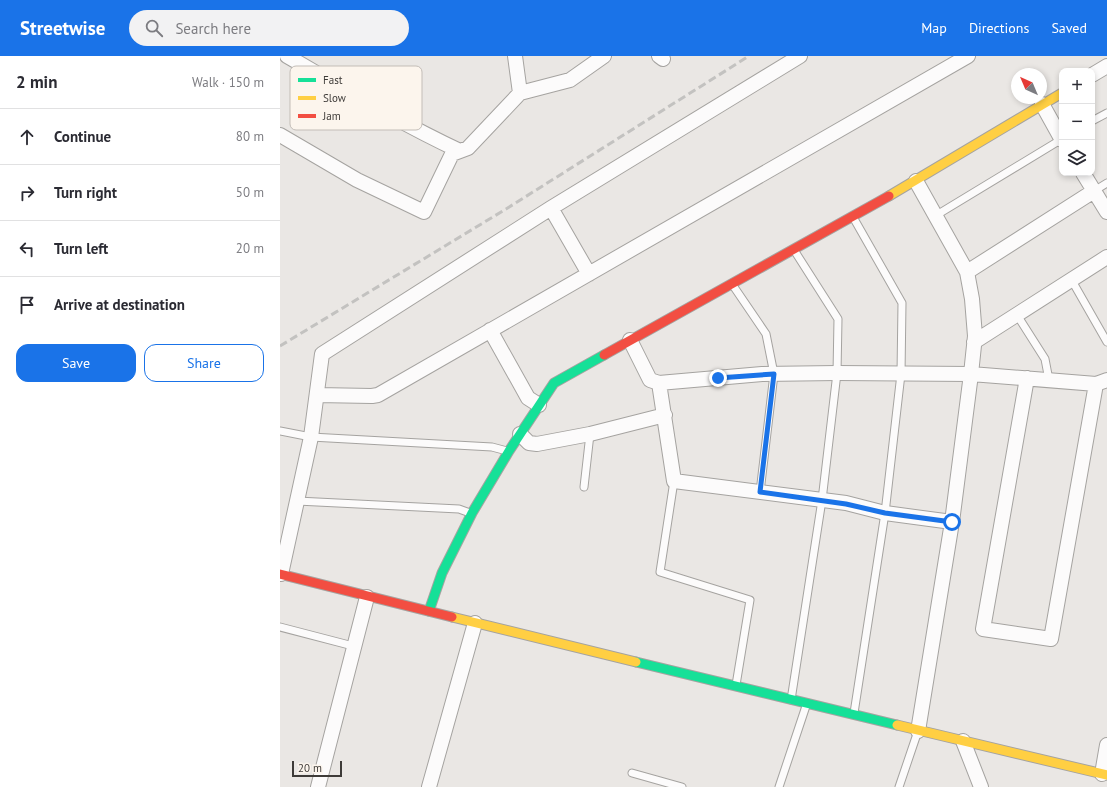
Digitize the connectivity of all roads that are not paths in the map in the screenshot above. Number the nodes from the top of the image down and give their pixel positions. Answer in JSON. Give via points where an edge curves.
{"nodes":[{"id":1,"x":287,"y":56,"type":"edge"},
{"id":2,"x":515,"y":56,"type":"edge"},
{"id":3,"x":604,"y":56,"type":"edge"},
{"id":4,"x":800,"y":56,"type":"edge"},
{"id":5,"x":968,"y":56,"type":"edge"},
{"id":6,"x":304,"y":66,"type":"edge"},
{"id":7,"x":1107,"y":66,"type":"edge"},
{"id":8,"x":1095,"y":73,"type":"edge"},
{"id":9,"x":520,"y":93,"type":"junction"},
{"id":10,"x":1059,"y":95,"type":"edge"},
{"id":11,"x":1047,"y":101,"type":"edge"},
{"id":12,"x":1042,"y":104,"type":"joint"},
{"id":13,"x":1107,"y":113,"type":"edge"},
{"id":14,"x":1095,"y":119,"type":"edge"},
{"id":15,"x":417,"y":130,"type":"edge"},
{"id":16,"x":1059,"y":134,"type":"edge"},
{"id":17,"x":280,"y":135,"type":"edge"},
{"id":18,"x":1060,"y":140,"type":"edge"},
{"id":19,"x":460,"y":151,"type":"junction"},
{"id":20,"x":1085,"y":176,"type":"edge"},
{"id":21,"x":916,"y":181,"type":"junction"},
{"id":22,"x":1107,"y":183,"type":"edge"},
{"id":23,"x":1094,"y":191,"type":"junction"},
{"id":24,"x":551,"y":208,"type":"junction"},
{"id":25,"x":1107,"y":212,"type":"edge"},
{"id":26,"x":852,"y":216,"type":"junction"},
{"id":27,"x":936,"y":216,"type":"junction"},
{"id":28,"x":794,"y":249,"type":"junction"},
{"id":29,"x":1107,"y":257,"type":"edge"},
{"id":30,"x":967,"y":272,"type":"junction"},
{"id":31,"x":589,"y":274,"type":"junction"},
{"id":32,"x":1071,"y":279,"type":"junction"},
{"id":33,"x":732,"y":284,"type":"junction"},
{"id":34,"x":1017,"y":315,"type":"junction"},
{"id":35,"x":490,"y":330,"type":"junction"},
{"id":36,"x":630,"y":340,"type":"junction"},
{"id":37,"x":974,"y":342,"type":"junction"},
{"id":38,"x":1107,"y":342,"type":"edge"},
{"id":39,"x":837,"y":373,"type":"junction"},
{"id":40,"x":774,"y":374,"type":"junction"},
{"id":41,"x":901,"y":374,"type":"junction"},
{"id":42,"x":971,"y":374,"type":"junction"},
{"id":43,"x":1027,"y":378,"type":"junction"},
{"id":44,"x":1049,"y":380,"type":"junction"},
{"id":45,"x":1101,"y":382,"type":"edge"},
{"id":46,"x":659,"y":383,"type":"junction"},
{"id":47,"x":317,"y":395,"type":"junction"},
{"id":48,"x":540,"y":405,"type":"junction"},
{"id":49,"x":665,"y":415,"type":"junction"},
{"id":50,"x":280,"y":431,"type":"edge"},
{"id":51,"x":520,"y":434,"type":"junction"},
{"id":52,"x":590,"y":434,"type":"junction"},
{"id":53,"x":311,"y":438,"type":"junction"},
{"id":54,"x":509,"y":451,"type":"junction"},
{"id":55,"x":674,"y":481,"type":"junction"},
{"id":56,"x":584,"y":487,"type":"dead end"},
{"id":57,"x":760,"y":492,"type":"junction"},
{"id":58,"x":822,"y":500,"type":"junction"},
{"id":59,"x":297,"y":501,"type":"junction"},
{"id":60,"x":472,"y":513,"type":"junction"},
{"id":61,"x":885,"y":513,"type":"junction"},
{"id":62,"x":952,"y":522,"type":"junction"},
{"id":63,"x":280,"y":574,"type":"edge"},
{"id":64,"x":367,"y":597,"type":"junction"},
{"id":65,"x":429,"y":611,"type":"junction"},
{"id":66,"x":475,"y":623,"type":"junction"},
{"id":67,"x":280,"y":627,"type":"edge"},
{"id":68,"x":353,"y":646,"type":"junction"},
{"id":69,"x":736,"y":687,"type":"junction"},
{"id":70,"x":791,"y":700,"type":"junction"},
{"id":71,"x":807,"y":704,"type":"junction"},
{"id":72,"x":854,"y":715,"type":"junction"},
{"id":73,"x":918,"y":730,"type":"junction"},
{"id":74,"x":963,"y":741,"type":"junction"},
{"id":75,"x":1107,"y":745,"type":"edge"},
{"id":76,"x":632,"y":773,"type":"dead end"},
{"id":77,"x":1104,"y":775,"type":"edge"},
{"id":78,"x":318,"y":787,"type":"edge"},
{"id":79,"x":429,"y":787,"type":"edge"},
{"id":80,"x":682,"y":787,"type":"edge"},
{"id":81,"x":779,"y":787,"type":"edge"},
{"id":82,"x":899,"y":787,"type":"edge"},
{"id":83,"x":981,"y":787,"type":"edge"}],
"edges":[{"from":1,"to":6,"type":"street"},
{"from":2,"to":9,"type":"street"},
{"from":3,"to":9,"type":"street","via":[[570,80]]},
{"from":4,"to":24,"type":"street"},
{"from":5,"to":31,"type":"street"},
{"from":7,"to":8,"type":"street"},
{"from":9,"to":19,"type":"street","via":[[468,148]]},
{"from":10,"to":11,"type":"street"},
{"from":12,"to":16,"type":"street"},
{"from":12,"to":21,"type":"street"},
{"from":13,"to":14,"type":"lane"},
{"from":15,"to":19,"type":"street"},
{"from":17,"to":19,"type":"street","via":[[356,180],[424,212],[452,154]]},
{"from":18,"to":27,"type":"lane"},
{"from":20,"to":23,"type":"street"},
{"from":21,"to":26,"type":"street"},
{"from":21,"to":27,"type":"street"},
{"from":22,"to":23,"type":"lane"},
{"from":23,"to":25,"type":"street"},
{"from":23,"to":30,"type":"street"},
{"from":24,"to":31,"type":"street"},
{"from":24,"to":47,"type":"street","via":[[322,354]]},
{"from":26,"to":28,"type":"street"},
{"from":26,"to":41,"type":"lane","via":[[902,303]]},
{"from":27,"to":30,"type":"street"},
{"from":28,"to":33,"type":"street"},
{"from":28,"to":39,"type":"lane","via":[[838,319]]},
{"from":29,"to":32,"type":"street"},
{"from":30,"to":37,"type":"street","via":[[972,299]]},
{"from":31,"to":35,"type":"street"},
{"from":32,"to":34,"type":"street"},
{"from":32,"to":38,"type":"lane"},
{"from":33,"to":36,"type":"street"},
{"from":33,"to":40,"type":"lane","via":[[766,334]]},
{"from":34,"to":37,"type":"street"},
{"from":34,"to":44,"type":"lane","via":[[1045,359]]},
{"from":35,"to":47,"type":"street","via":[[378,395]]},
{"from":35,"to":48,"type":"street","via":[[528,398]]},
{"from":36,"to":46,"type":"street","via":[[650,380]]},
{"from":36,"to":48,"type":"street","via":[[554,383]]},
{"from":37,"to":42,"type":"street"},
{"from":39,"to":40,"type":"street"},
{"from":39,"to":41,"type":"street"},
{"from":39,"to":58,"type":"lane"},
{"from":40,"to":46,"type":"street"},
{"from":40,"to":57,"type":"lane"},
{"from":41,"to":42,"type":"street"},
{"from":41,"to":61,"type":"lane"},
{"from":42,"to":43,"type":"street"},
{"from":42,"to":62,"type":"street"},
{"from":43,"to":44,"type":"street"},
{"from":43,"to":45,"type":"street","via":[[983,629],[1051,639]]},
{"from":44,"to":45,"type":"street"},
{"from":46,"to":49,"type":"street"},
{"from":47,"to":53,"type":"street"},
{"from":48,"to":51,"type":"street"},
{"from":49,"to":52,"type":"street"},
{"from":49,"to":55,"type":"street"},
{"from":50,"to":53,"type":"lane"},
{"from":51,"to":52,"type":"street","via":[[529,443],[537,444]]},
{"from":51,"to":54,"type":"street"},
{"from":52,"to":56,"type":"lane"},
{"from":53,"to":54,"type":"lane","via":[[492,447]]},
{"from":53,"to":59,"type":"street"},
{"from":54,"to":60,"type":"street"},
{"from":55,"to":57,"type":"street"},
{"from":55,"to":69,"type":"lane","via":[[660,572],[750,600]]},
{"from":57,"to":58,"type":"street"},
{"from":58,"to":61,"type":"street"},
{"from":58,"to":70,"type":"lane"},
{"from":59,"to":60,"type":"lane","via":[[459,509]]},
{"from":59,"to":63,"type":"street"},
{"from":60,"to":65,"type":"street","via":[[442,573]]},
{"from":61,"to":62,"type":"street"},
{"from":61,"to":72,"type":"lane"},
{"from":62,"to":73,"type":"street"},
{"from":63,"to":64,"type":"street"},
{"from":64,"to":65,"type":"street"},
{"from":64,"to":68,"type":"street"},
{"from":65,"to":66,"type":"street"},
{"from":66,"to":69,"type":"street"},
{"from":66,"to":79,"type":"street"},
{"from":67,"to":68,"type":"lane"},
{"from":68,"to":78,"type":"street"},
{"from":69,"to":70,"type":"street"},
{"from":70,"to":71,"type":"street"},
{"from":71,"to":72,"type":"street"},
{"from":71,"to":81,"type":"lane"},
{"from":72,"to":73,"type":"street"},
{"from":73,"to":74,"type":"street"},
{"from":73,"to":82,"type":"lane"},
{"from":74,"to":77,"type":"street"},
{"from":74,"to":83,"type":"street"},
{"from":75,"to":77,"type":"street"},
{"from":76,"to":80,"type":"lane"}]}
